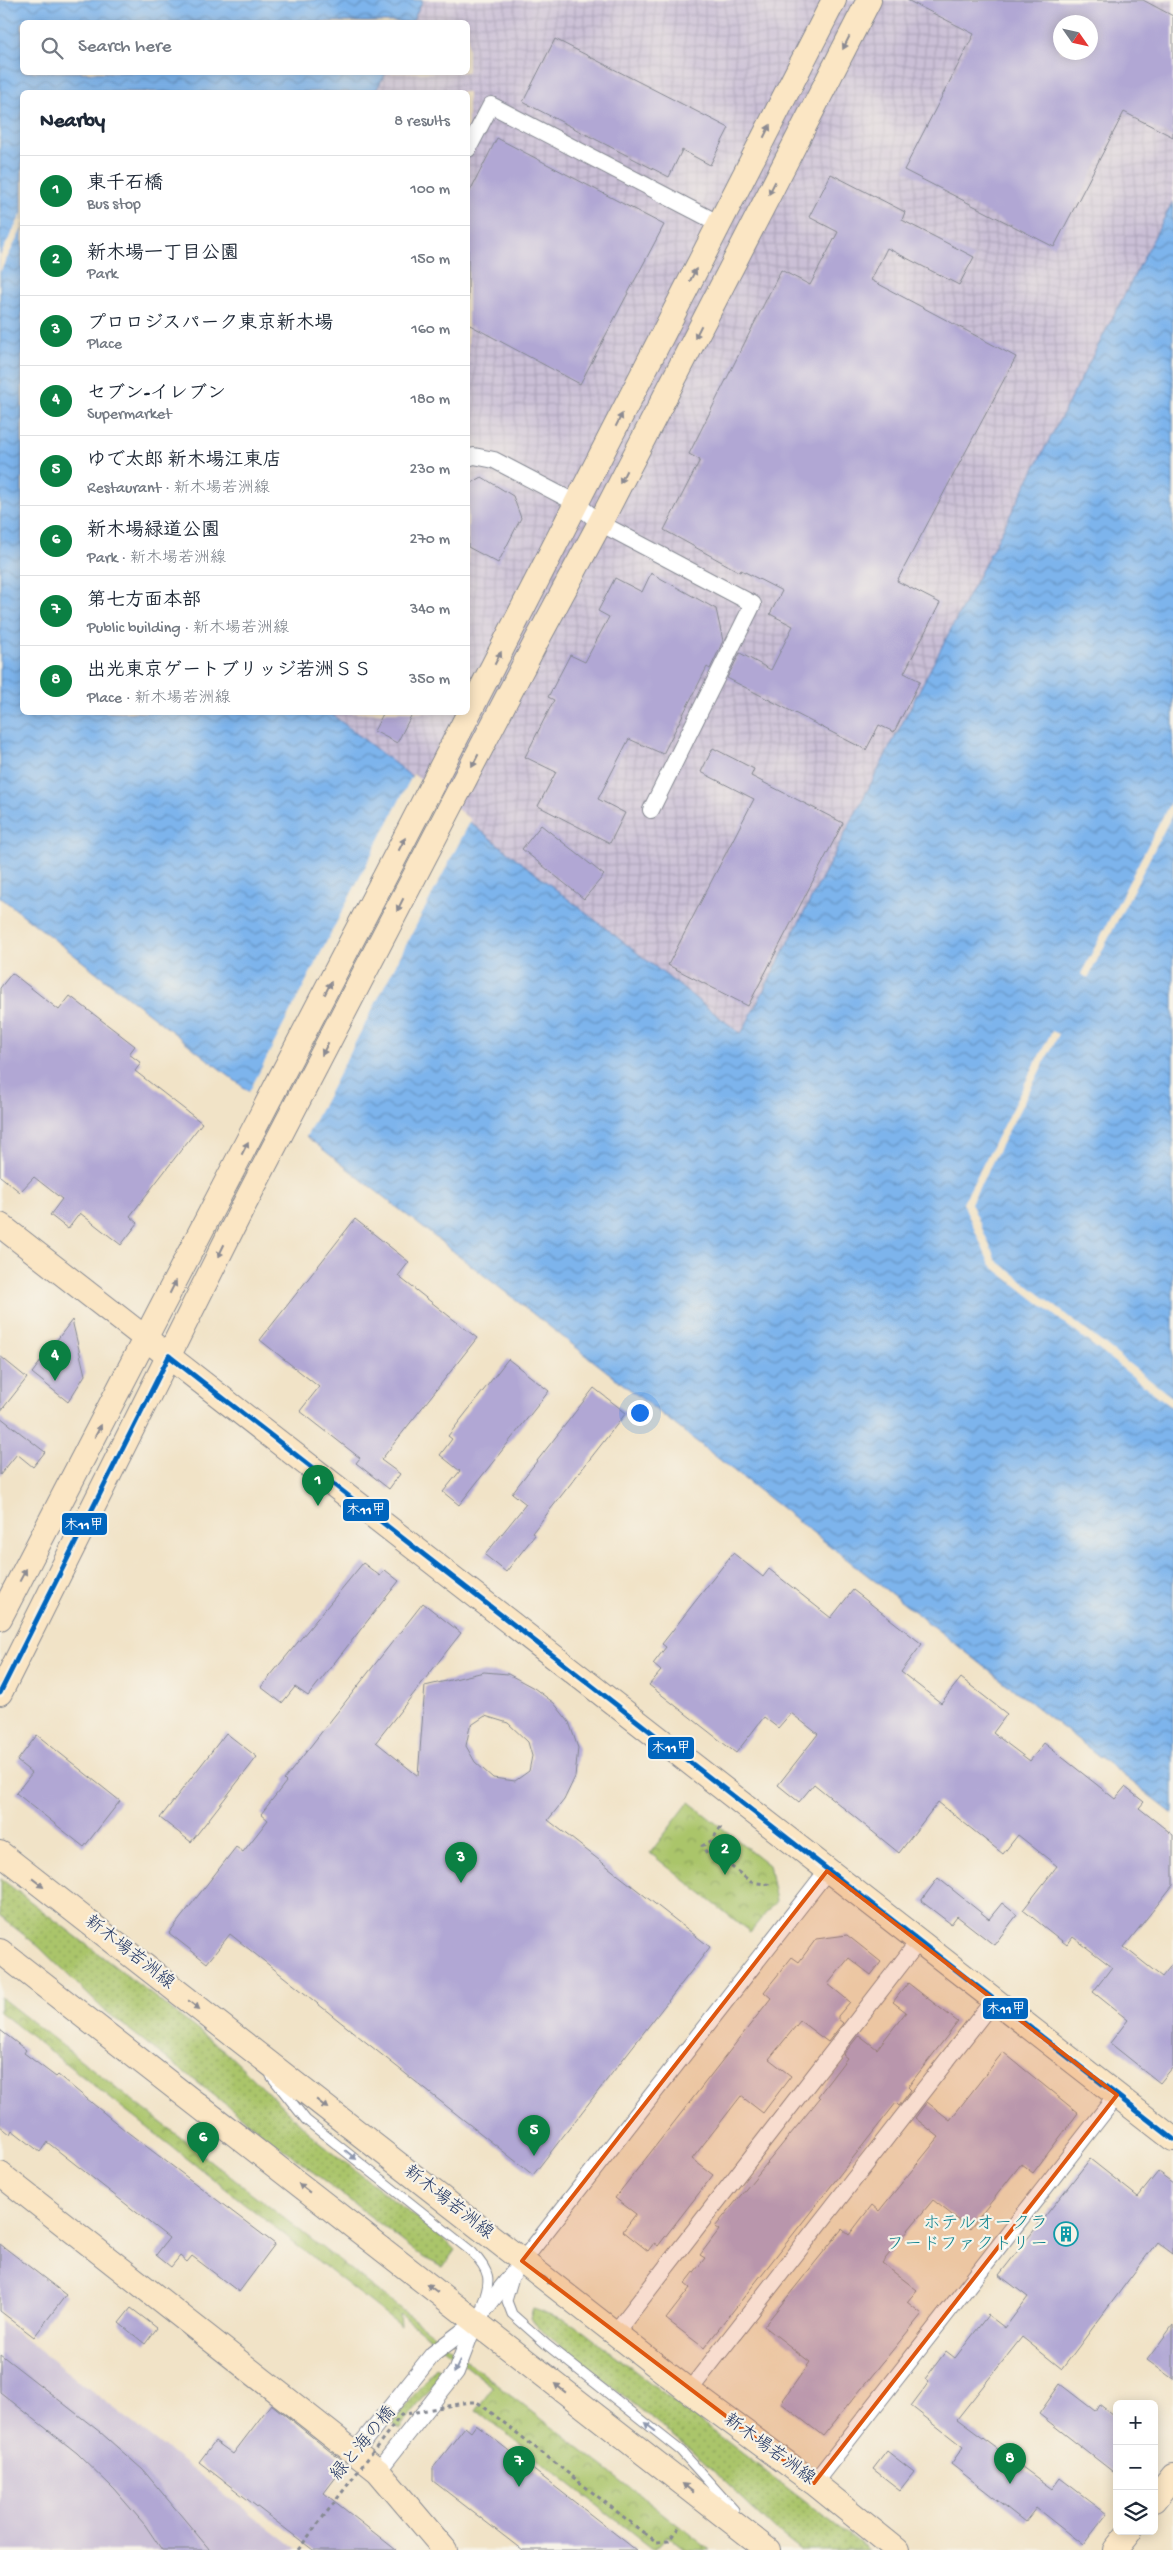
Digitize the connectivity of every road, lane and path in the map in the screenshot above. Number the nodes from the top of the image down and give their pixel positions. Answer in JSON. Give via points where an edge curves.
{"nodes":[{"id":1,"x":834,"y":0,"type":"edge"},
{"id":2,"x":869,"y":0,"type":"edge"},
{"id":3,"x":470,"y":145,"type":"edge"},
{"id":4,"x":720,"y":224,"type":"junction"},
{"id":5,"x":470,"y":457,"type":"edge"},
{"id":6,"x":576,"y":503,"type":"junction"},
{"id":7,"x":600,"y":524,"type":"junction"},
{"id":8,"x":470,"y":714,"type":"edge"},
{"id":9,"x":469,"y":715,"type":"edge"},
{"id":10,"x":651,"y":810,"type":"dead end"},
{"id":11,"x":0,"y":1225,"type":"edge"},
{"id":12,"x":147,"y":1339,"type":"junction"},
{"id":13,"x":169,"y":1356,"type":"junction"},
{"id":14,"x":0,"y":1618,"type":"edge"},
{"id":15,"x":0,"y":1693,"type":"edge"},
{"id":16,"x":721,"y":1827,"type":"dead end"},
{"id":17,"x":0,"y":1853,"type":"edge"},
{"id":18,"x":827,"y":1871,"type":"junction"},
{"id":19,"x":773,"y":1885,"type":"dead end"},
{"id":20,"x":918,"y":1942,"type":"junction"},
{"id":21,"x":0,"y":1951,"type":"edge"},
{"id":22,"x":993,"y":2001,"type":"junction"},
{"id":23,"x":245,"y":2045,"type":"junction"},
{"id":24,"x":1116,"y":2095,"type":"junction"},
{"id":25,"x":1173,"y":2139,"type":"edge"},
{"id":26,"x":0,"y":2174,"type":"edge"},
{"id":27,"x":522,"y":2261,"type":"junction"},
{"id":28,"x":475,"y":2322,"type":"junction"},
{"id":29,"x":615,"y":2333,"type":"junction"},
{"id":30,"x":689,"y":2391,"type":"junction"},
{"id":31,"x":354,"y":2453,"type":"junction"},
{"id":32,"x":378,"y":2471,"type":"junction"},
{"id":33,"x":1173,"y":2476,"type":"edge"},
{"id":34,"x":814,"y":2483,"type":"junction"},
{"id":35,"x":1158,"y":2495,"type":"edge"},
{"id":36,"x":681,"y":2525,"type":"dead end"},
{"id":37,"x":1127,"y":2535,"type":"edge"},
{"id":38,"x":298,"y":2550,"type":"edge"},
{"id":39,"x":445,"y":2550,"type":"edge"},
{"id":40,"x":768,"y":2550,"type":"edge"},
{"id":41,"x":898,"y":2550,"type":"edge"},
{"id":42,"x":1115,"y":2550,"type":"edge"}],
"edges":[{"from":4,"to":1,"type":"street","one_way":true},
{"from":2,"to":7,"type":"street","one_way":true},
{"from":3,"to":4,"type":"street","via":[[491,105]]},
{"from":6,"to":4,"type":"street","one_way":true},
{"from":5,"to":6,"type":"street","via":[[494,460]]},
{"from":6,"to":7,"type":"street"},
{"from":8,"to":6,"type":"street","one_way":true},
{"from":7,"to":10,"type":"street","via":[[753,604]]},
{"from":7,"to":13,"type":"street","one_way":true,"via":[[243,1207]]},
{"from":12,"to":9,"type":"street","one_way":true},
{"from":11,"to":12,"type":"street"},
{"from":12,"to":13,"type":"street"},
{"from":14,"to":12,"type":"street","one_way":true},
{"from":13,"to":15,"type":"street"},
{"from":13,"to":18,"type":"street"},
{"from":16,"to":19,"type":"path","via":[[702,1846],[707,1852],[719,1857],[751,1882]]},
{"from":17,"to":23,"type":"street","name":"新木場若洲線","one_way":true},
{"from":18,"to":20,"type":"street"},
{"from":18,"to":27,"type":"street"},
{"from":20,"to":22,"type":"street"},
{"from":20,"to":29,"type":"street"},
{"from":28,"to":21,"type":"street","one_way":true},
{"from":22,"to":24,"type":"street"},
{"from":22,"to":30,"type":"street"},
{"from":23,"to":27,"type":"street","name":"新木場若洲線","one_way":true},
{"from":23,"to":28,"type":"lane","one_way":true,"via":[[306,2120],[482,2263],[489,2287]]},
{"from":24,"to":25,"type":"street"},
{"from":24,"to":34,"type":"street"},
{"from":26,"to":31,"type":"street"},
{"from":27,"to":28,"type":"street"},
{"from":27,"to":29,"type":"street","name":"新木場若洲線","one_way":true},
{"from":40,"to":27,"type":"lane","one_way":true,"via":[[681,2451],[512,2314],[507,2301]]},
{"from":28,"to":31,"type":"street","via":[[433,2354]]},
{"from":28,"to":32,"type":"street","one_way":true,"via":[[456,2372]]},
{"from":40,"to":28,"type":"street","one_way":true},
{"from":29,"to":30,"type":"street","name":"新木場若洲線"},
{"from":30,"to":34,"type":"street","name":"新木場若洲線"},
{"from":31,"to":32,"type":"street"},
{"from":32,"to":39,"type":"street"},
{"from":33,"to":35,"type":"street"},
{"from":34,"to":41,"type":"street","name":"新木場若洲線"},
{"from":36,"to":38,"type":"path","name":"緑と海の橋","bridge":true,"via":[[668,2541],[657,2542],[484,2407],[477,2402],[469,2402],[401,2415]]},
{"from":37,"to":42,"type":"street"}]}
